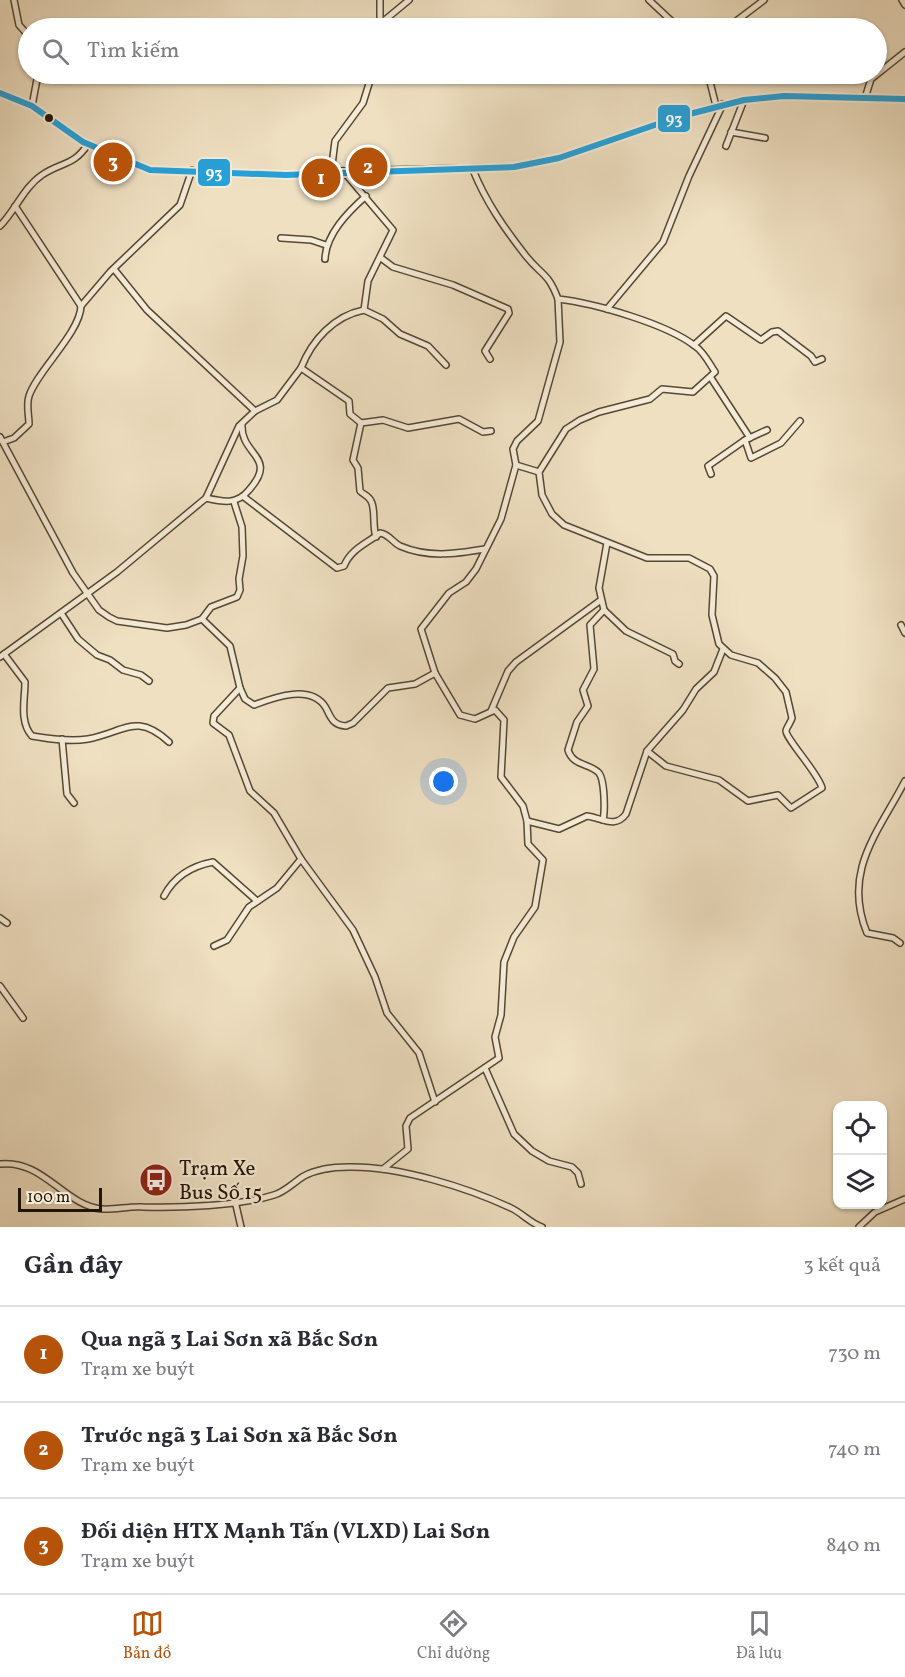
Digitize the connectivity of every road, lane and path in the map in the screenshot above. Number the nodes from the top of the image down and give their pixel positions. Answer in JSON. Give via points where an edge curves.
{"nodes":[{"id":1,"x":14,"y":0,"type":"edge"},
{"id":2,"x":380,"y":0,"type":"edge"},
{"id":3,"x":409,"y":0,"type":"edge"},
{"id":4,"x":649,"y":0,"type":"edge"},
{"id":5,"x":764,"y":0,"type":"edge"},
{"id":6,"x":902,"y":0,"type":"edge"},
{"id":7,"x":905,"y":5,"type":"edge"},
{"id":8,"x":380,"y":18,"type":"edge"},
{"id":9,"x":389,"y":18,"type":"edge"},
{"id":10,"x":668,"y":18,"type":"edge"},
{"id":11,"x":740,"y":18,"type":"edge"},
{"id":12,"x":18,"y":20,"type":"edge"},
{"id":13,"x":905,"y":52,"type":"edge"},
{"id":14,"x":887,"y":66,"type":"edge"},
{"id":15,"x":36,"y":84,"type":"edge"},
{"id":16,"x":369,"y":84,"type":"edge"},
{"id":17,"x":710,"y":84,"type":"edge"},
{"id":18,"x":870,"y":84,"type":"edge"},
{"id":19,"x":0,"y":93,"type":"edge"},
{"id":20,"x":866,"y":98,"type":"junction"},
{"id":21,"x":905,"y":99,"type":"edge"},
{"id":22,"x":744,"y":100,"type":"junction"},
{"id":23,"x":723,"y":104,"type":"junction"},
{"id":24,"x":32,"y":106,"type":"junction"},
{"id":25,"x":716,"y":106,"type":"junction"},
{"id":26,"x":731,"y":132,"type":"junction"},
{"id":27,"x":765,"y":138,"type":"dead end"},
{"id":28,"x":88,"y":144,"type":"junction"},
{"id":29,"x":726,"y":146,"type":"dead end"},
{"id":30,"x":192,"y":170,"type":"junction"},
{"id":31,"x":473,"y":170,"type":"junction"},
{"id":32,"x":343,"y":171,"type":"junction"},
{"id":33,"x":332,"y":173,"type":"junction"},
{"id":34,"x":366,"y":196,"type":"junction"},
{"id":35,"x":15,"y":206,"type":"junction"},
{"id":36,"x":0,"y":226,"type":"edge"},
{"id":37,"x":281,"y":238,"type":"dead end"},
{"id":38,"x":326,"y":245,"type":"junction"},
{"id":39,"x":381,"y":258,"type":"junction"},
{"id":40,"x":325,"y":259,"type":"dead end"},
{"id":41,"x":114,"y":269,"type":"junction"},
{"id":42,"x":558,"y":300,"type":"junction"},
{"id":43,"x":81,"y":306,"type":"junction"},
{"id":44,"x":607,"y":309,"type":"junction"},
{"id":45,"x":364,"y":310,"type":"junction"},
{"id":46,"x":694,"y":345,"type":"junction"},
{"id":47,"x":490,"y":359,"type":"dead end"},
{"id":48,"x":822,"y":359,"type":"dead end"},
{"id":49,"x":446,"y":365,"type":"dead end"},
{"id":50,"x":301,"y":368,"type":"junction"},
{"id":51,"x":711,"y":378,"type":"junction"},
{"id":52,"x":255,"y":411,"type":"junction"},
{"id":53,"x":243,"y":422,"type":"junction"},
{"id":54,"x":800,"y":422,"type":"dead end"},
{"id":55,"x":362,"y":423,"type":"junction"},
{"id":56,"x":767,"y":430,"type":"dead end"},
{"id":57,"x":491,"y":431,"type":"dead end"},
{"id":58,"x":747,"y":439,"type":"junction"},
{"id":59,"x":2,"y":440,"type":"edge"},
{"id":60,"x":516,"y":465,"type":"junction"},
{"id":61,"x":538,"y":472,"type":"junction"},
{"id":62,"x":711,"y":474,"type":"dead end"},
{"id":63,"x":244,"y":497,"type":"junction"},
{"id":64,"x":206,"y":498,"type":"junction"},
{"id":65,"x":234,"y":501,"type":"junction"},
{"id":66,"x":376,"y":537,"type":"junction"},
{"id":67,"x":607,"y":543,"type":"junction"},
{"id":68,"x":485,"y":549,"type":"junction"},
{"id":69,"x":88,"y":594,"type":"junction"},
{"id":70,"x":601,"y":600,"type":"junction"},
{"id":71,"x":604,"y":610,"type":"junction"},
{"id":72,"x":61,"y":613,"type":"junction"},
{"id":73,"x":202,"y":619,"type":"junction"},
{"id":74,"x":901,"y":626,"type":"dead end"},
{"id":75,"x":905,"y":633,"type":"edge"},
{"id":76,"x":723,"y":650,"type":"junction"},
{"id":77,"x":2,"y":656,"type":"edge"},
{"id":78,"x":680,"y":664,"type":"dead end"},
{"id":79,"x":435,"y":673,"type":"junction"},
{"id":80,"x":149,"y":681,"type":"dead end"},
{"id":81,"x":240,"y":688,"type":"junction"},
{"id":82,"x":491,"y":711,"type":"junction"},
{"id":83,"x":62,"y":739,"type":"junction"},
{"id":84,"x":169,"y":742,"type":"dead end"},
{"id":85,"x":646,"y":751,"type":"junction"},
{"id":86,"x":904,"y":786,"type":"edge"},
{"id":87,"x":74,"y":803,"type":"dead end"},
{"id":88,"x":603,"y":820,"type":"junction"},
{"id":89,"x":527,"y":821,"type":"junction"},
{"id":90,"x":301,"y":859,"type":"junction"},
{"id":91,"x":164,"y":896,"type":"dead end"},
{"id":92,"x":257,"y":901,"type":"junction"},
{"id":93,"x":0,"y":918,"type":"edge"},
{"id":94,"x":7,"y":923,"type":"dead end"},
{"id":95,"x":900,"y":943,"type":"dead end"},
{"id":96,"x":214,"y":946,"type":"dead end"},
{"id":97,"x":0,"y":986,"type":"edge"},
{"id":98,"x":22,"y":1017,"type":"dead end"},
{"id":99,"x":485,"y":1068,"type":"junction"},
{"id":100,"x":435,"y":1102,"type":"junction"},
{"id":101,"x":0,"y":1164,"type":"edge"},
{"id":102,"x":383,"y":1169,"type":"junction"},
{"id":103,"x":581,"y":1184,"type":"dead end"},
{"id":104,"x":905,"y":1198,"type":"edge"},
{"id":105,"x":235,"y":1201,"type":"junction"},
{"id":106,"x":241,"y":1227,"type":"edge"},
{"id":107,"x":542,"y":1227,"type":"edge"},
{"id":108,"x":859,"y":1227,"type":"edge"}],
"edges":[{"from":1,"to":12,"type":"street"},
{"from":2,"to":8,"type":"street"},
{"from":3,"to":9,"type":"street"},
{"from":4,"to":10,"type":"street"},
{"from":5,"to":11,"type":"street"},
{"from":6,"to":7,"type":"street"},
{"from":13,"to":14,"type":"street"},
{"from":15,"to":24,"type":"street"},
{"from":16,"to":33,"type":"street","via":[[363,103],[335,141]]},
{"from":17,"to":25,"type":"street"},
{"from":18,"to":20,"type":"street"},
{"from":19,"to":24,"type":"street"},
{"from":20,"to":21,"type":"street"},
{"from":20,"to":22,"type":"street","via":[[784,96]]},
{"from":22,"to":23,"type":"street"},
{"from":22,"to":26,"type":"street"},
{"from":23,"to":25,"type":"street"},
{"from":23,"to":44,"type":"street","via":[[663,242]]},
{"from":24,"to":28,"type":"street"},
{"from":25,"to":31,"type":"street","via":[[545,162]]},
{"from":26,"to":27,"type":"street"},
{"from":26,"to":29,"type":"street"},
{"from":28,"to":30,"type":"street","via":[[150,170]]},
{"from":28,"to":35,"type":"street","via":[[74,161],[43,174]]},
{"from":30,"to":33,"type":"street"},
{"from":30,"to":41,"type":"street","via":[[180,205]]},
{"from":31,"to":32,"type":"street"},
{"from":31,"to":42,"type":"street","via":[[490,208],[527,258],[546,274]]},
{"from":32,"to":33,"type":"street"},
{"from":32,"to":34,"type":"street"},
{"from":34,"to":38,"type":"street"},
{"from":34,"to":39,"type":"street","via":[[393,230]]},
{"from":35,"to":36,"type":"street"},
{"from":35,"to":43,"type":"street"},
{"from":37,"to":38,"type":"street"},
{"from":38,"to":40,"type":"street"},
{"from":39,"to":45,"type":"street","via":[[368,281]]},
{"from":39,"to":47,"type":"street","via":[[393,267],[453,285],[508,309],[509,314],[485,351]]},
{"from":41,"to":43,"type":"street"},
{"from":41,"to":52,"type":"street","via":[[147,310]]},
{"from":42,"to":44,"type":"street"},
{"from":42,"to":60,"type":"street","via":[[560,342],[538,421],[513,449]]},
{"from":43,"to":59,"type":"street","via":[[54,360],[29,395],[29,424],[14,438]]},
{"from":44,"to":46,"type":"street"},
{"from":45,"to":49,"type":"street","via":[[383,319],[400,334],[429,346]]},
{"from":45,"to":50,"type":"street","via":[[342,315],[333,323]]},
{"from":46,"to":48,"type":"street","via":[[726,316],[761,340],[778,331],[811,356],[813,362]]},
{"from":46,"to":51,"type":"street","via":[[715,372]]},
{"from":50,"to":52,"type":"street","via":[[277,400]]},
{"from":50,"to":55,"type":"street","via":[[349,401],[350,414]]},
{"from":51,"to":58,"type":"street"},
{"from":51,"to":61,"type":"street","via":[[693,392],[662,389],[650,399],[580,420],[561,436]]},
{"from":52,"to":53,"type":"street"},
{"from":53,"to":63,"type":"street","via":[[245,437],[262,473]]},
{"from":53,"to":64,"type":"street"},
{"from":54,"to":58,"type":"street","via":[[782,443],[751,458]]},
{"from":55,"to":57,"type":"street","via":[[383,420],[408,428],[459,419],[483,432]]},
{"from":55,"to":66,"type":"street","via":[[353,460],[358,468],[360,491],[373,504]]},
{"from":56,"to":58,"type":"street"},
{"from":58,"to":62,"type":"street","via":[[708,466]]},
{"from":59,"to":69,"type":"street","via":[[42,518]]},
{"from":60,"to":61,"type":"street"},
{"from":60,"to":68,"type":"street","via":[[503,512]]},
{"from":61,"to":67,"type":"street","via":[[542,495],[558,521]]},
{"from":63,"to":65,"type":"street"},
{"from":63,"to":66,"type":"street","via":[[337,568],[344,566],[350,553]]},
{"from":64,"to":65,"type":"street"},
{"from":64,"to":69,"type":"street"},
{"from":65,"to":73,"type":"street","via":[[242,527],[239,594],[211,607]]},
{"from":66,"to":68,"type":"street","via":[[384,533],[399,545],[441,555]]},
{"from":67,"to":70,"type":"street"},
{"from":67,"to":76,"type":"street","via":[[647,558],[689,558],[710,569],[714,576],[713,620]]},
{"from":68,"to":79,"type":"street","via":[[466,582],[449,593],[422,625]]},
{"from":69,"to":72,"type":"street"},
{"from":69,"to":73,"type":"street","via":[[99,610],[117,621],[167,628]]},
{"from":70,"to":71,"type":"street"},
{"from":70,"to":82,"type":"street","via":[[516,662],[508,671]]},
{"from":71,"to":78,"type":"street","via":[[626,631],[673,654]]},
{"from":71,"to":88,"type":"street","via":[[590,625],[594,672],[583,690],[588,706],[578,719],[568,750],[573,759],[601,776]]},
{"from":72,"to":77,"type":"street"},
{"from":72,"to":80,"type":"street","via":[[78,639],[97,655]]},
{"from":73,"to":81,"type":"street","via":[[230,646]]},
{"from":74,"to":75,"type":"street"},
{"from":76,"to":85,"type":"street","via":[[714,672]]},
{"from":76,"to":85,"type":"street","via":[[758,663],[784,689],[792,718],[786,732],[822,785],[821,791],[791,808],[778,795],[748,801],[718,780],[666,766]]},
{"from":77,"to":83,"type":"street","via":[[25,682],[22,703],[29,733]]},
{"from":79,"to":81,"type":"street","via":[[415,684],[388,688],[346,726],[333,721],[319,701],[302,694],[288,694],[254,705],[245,699]]},
{"from":79,"to":82,"type":"street","via":[[460,715],[476,719]]},
{"from":81,"to":90,"type":"street","via":[[214,716],[213,723],[229,735],[248,788],[274,813]]},
{"from":82,"to":89,"type":"street","via":[[500,712],[505,724],[501,777],[523,806]]},
{"from":83,"to":84,"type":"street","via":[[86,739],[140,725]]},
{"from":83,"to":87,"type":"street","via":[[67,794]]},
{"from":85,"to":88,"type":"street","via":[[623,818],[616,823]]},
{"from":86,"to":95,"type":"street","via":[[865,852],[859,895],[867,933]]},
{"from":88,"to":89,"type":"street","via":[[582,816],[560,829]]},
{"from":89,"to":99,"type":"street","via":[[528,844],[543,864],[535,907],[505,956],[501,1015],[495,1037],[499,1058]]},
{"from":90,"to":92,"type":"street","via":[[277,888]]},
{"from":90,"to":100,"type":"street","via":[[352,930],[387,1013],[419,1053]]},
{"from":91,"to":92,"type":"street","via":[[176,879],[213,862]]},
{"from":92,"to":96,"type":"street","via":[[227,940]]},
{"from":93,"to":94,"type":"street"},
{"from":97,"to":98,"type":"street"},
{"from":99,"to":100,"type":"street"},
{"from":99,"to":103,"type":"street","via":[[514,1134],[549,1161],[572,1167]]},
{"from":100,"to":102,"type":"street","via":[[407,1121],[408,1149]]},
{"from":101,"to":105,"type":"street","via":[[21,1166],[42,1175],[96,1208],[176,1209]]},
{"from":102,"to":105,"type":"street","via":[[344,1167],[313,1173],[276,1195]]},
{"from":102,"to":107,"type":"street","via":[[446,1184],[509,1207]]},
{"from":104,"to":108,"type":"street","via":[[875,1212]]},
{"from":105,"to":106,"type":"street"}]}
